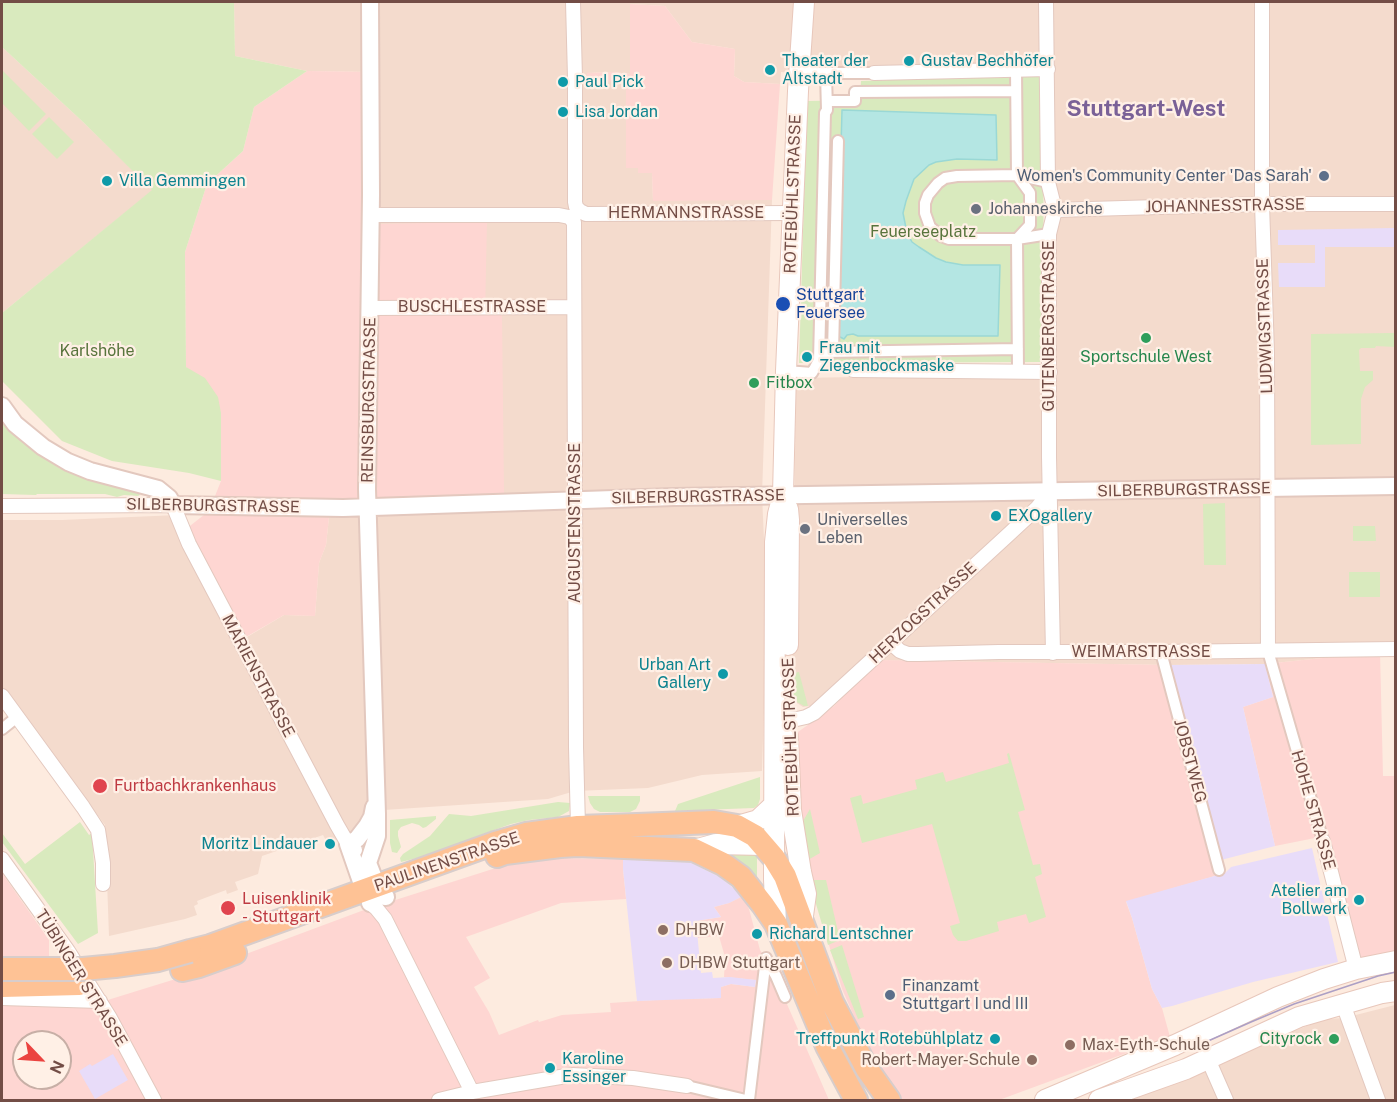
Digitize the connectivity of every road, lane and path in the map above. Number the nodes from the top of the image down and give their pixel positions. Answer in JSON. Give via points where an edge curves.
{"nodes":[{"id":1,"x":370,"y":2,"type":"edge"},
{"id":2,"x":573,"y":2,"type":"edge"},
{"id":3,"x":804,"y":2,"type":"edge"},
{"id":4,"x":1046,"y":2,"type":"edge"},
{"id":5,"x":1262,"y":2,"type":"edge"},
{"id":6,"x":800,"y":66,"type":"junction"},
{"id":7,"x":1047,"y":69,"type":"junction"},
{"id":8,"x":1016,"y":70,"type":"junction"},
{"id":9,"x":874,"y":73,"type":"joint"},
{"id":10,"x":826,"y":74,"type":"junction"},
{"id":11,"x":1016,"y":91,"type":"junction"},
{"id":12,"x":827,"y":101,"type":"junction"},
{"id":13,"x":838,"y":141,"type":"dead end"},
{"id":14,"x":1017,"y":175,"type":"junction"},
{"id":15,"x":1048,"y":182,"type":"junction"},
{"id":16,"x":1262,"y":204,"type":"junction"},
{"id":17,"x":1395,"y":204,"type":"edge"},
{"id":18,"x":1055,"y":210,"type":"junction"},
{"id":19,"x":793,"y":213,"type":"junction"},
{"id":20,"x":370,"y":215,"type":"junction"},
{"id":21,"x":576,"y":215,"type":"junction"},
{"id":22,"x":1049,"y":234,"type":"junction"},
{"id":23,"x":1017,"y":239,"type":"junction"},
{"id":24,"x":574,"y":307,"type":"junction"},
{"id":25,"x":370,"y":308,"type":"junction"},
{"id":26,"x":1018,"y":349,"type":"junction"},
{"id":27,"x":819,"y":352,"type":"junction"},
{"id":28,"x":832,"y":352,"type":"junction"},
{"id":29,"x":853,"y":370,"type":"dead end"},
{"id":30,"x":786,"y":371,"type":"junction"},
{"id":31,"x":1018,"y":371,"type":"junction"},
{"id":32,"x":1050,"y":372,"type":"junction"},
{"id":33,"x":2,"y":406,"type":"edge"},
{"id":34,"x":1395,"y":486,"type":"edge"},
{"id":35,"x":1268,"y":488,"type":"junction"},
{"id":36,"x":1050,"y":492,"type":"junction"},
{"id":37,"x":783,"y":495,"type":"junction"},
{"id":38,"x":575,"y":501,"type":"junction"},
{"id":39,"x":172,"y":505,"type":"junction"},
{"id":40,"x":2,"y":506,"type":"edge"},
{"id":41,"x":368,"y":507,"type":"junction"},
{"id":42,"x":782,"y":558,"type":"junction"},
{"id":43,"x":891,"y":643,"type":"junction"},
{"id":44,"x":1395,"y":649,"type":"edge"},
{"id":45,"x":1268,"y":651,"type":"junction"},
{"id":46,"x":1161,"y":652,"type":"junction"},
{"id":47,"x":1053,"y":653,"type":"junction"},
{"id":48,"x":2,"y":696,"type":"edge"},
{"id":49,"x":17,"y":717,"type":"junction"},
{"id":50,"x":788,"y":718,"type":"junction"},
{"id":51,"x":2,"y":729,"type":"edge"},
{"id":52,"x":376,"y":798,"type":"junction"},
{"id":53,"x":783,"y":807,"type":"junction"},
{"id":54,"x":737,"y":826,"type":"junction"},
{"id":55,"x":578,"y":827,"type":"junction"},
{"id":56,"x":1323,"y":841,"type":"joint"},
{"id":57,"x":348,"y":844,"type":"junction"},
{"id":58,"x":771,"y":847,"type":"junction"},
{"id":59,"x":694,"y":850,"type":"junction"},
{"id":60,"x":2,"y":859,"type":"edge"},
{"id":61,"x":368,"y":863,"type":"junction"},
{"id":62,"x":1219,"y":870,"type":"dead end"},
{"id":63,"x":103,"y":884,"type":"dead end"},
{"id":64,"x":374,"y":894,"type":"junction"},
{"id":65,"x":802,"y":922,"type":"junction"},
{"id":66,"x":776,"y":924,"type":"junction"},
{"id":67,"x":786,"y":949,"type":"junction"},
{"id":68,"x":766,"y":958,"type":"junction"},
{"id":69,"x":186,"y":960,"type":"junction"},
{"id":70,"x":1395,"y":961,"type":"edge"},
{"id":71,"x":2,"y":969,"type":"edge"},
{"id":72,"x":1356,"y":969,"type":"junction"},
{"id":73,"x":2,"y":986,"type":"edge"},
{"id":74,"x":1395,"y":991,"type":"edge"},
{"id":75,"x":785,"y":997,"type":"dead end"},
{"id":76,"x":2,"y":998,"type":"edge"},
{"id":77,"x":100,"y":1001,"type":"junction"},
{"id":78,"x":1344,"y":1004,"type":"junction"},
{"id":79,"x":1175,"y":1045,"type":"junction"},
{"id":80,"x":1208,"y":1059,"type":"junction"},
{"id":81,"x":1186,"y":1069,"type":"junction"},
{"id":82,"x":687,"y":1086,"type":"joint"},
{"id":83,"x":474,"y":1096,"type":"edge"},
{"id":84,"x":154,"y":1101,"type":"edge"},
{"id":85,"x":439,"y":1101,"type":"edge"},
{"id":86,"x":747,"y":1101,"type":"edge"},
{"id":87,"x":856,"y":1101,"type":"edge"},
{"id":88,"x":889,"y":1101,"type":"edge"},
{"id":89,"x":1045,"y":1101,"type":"edge"},
{"id":90,"x":1099,"y":1101,"type":"edge"},
{"id":91,"x":1226,"y":1101,"type":"edge"},
{"id":92,"x":1378,"y":1101,"type":"edge"}],
"edges":[{"from":1,"to":20,"type":"street","name":"REINSBURGSTRASSE"},
{"from":2,"to":21,"type":"street","name":"AUGUSTENSTRASSE"},
{"from":3,"to":6,"type":"main road","name":"ROTEBÜHLSTRASSE"},
{"from":4,"to":7,"type":"street","name":"GUTENBERGSTRASSE"},
{"from":5,"to":16,"type":"street","name":"LUDWIGSTRASSE"},
{"from":6,"to":10,"type":"street"},
{"from":6,"to":19,"type":"main road","name":"ROTEBÜHLSTRASSE"},
{"from":7,"to":8,"type":"street"},
{"from":7,"to":15,"type":"street","name":"GUTENBERGSTRASSE"},
{"from":8,"to":9,"type":"street"},
{"from":8,"to":11,"type":"street"},
{"from":9,"to":10,"type":"street"},
{"from":10,"to":12,"type":"street"},
{"from":11,"to":12,"type":"street","via":[[855,92],[855,101]]},
{"from":11,"to":14,"type":"street"},
{"from":12,"to":27,"type":"street"},
{"from":13,"to":28,"type":"street"},
{"from":14,"to":15,"type":"street"},
{"from":14,"to":23,"type":"street","via":[[1030,194],[1030,225]]},
{"from":14,"to":23,"type":"street","via":[[945,178],[925,202],[930,227],[941,236]]},
{"from":15,"to":18,"type":"street","name":"GUTENBERGSTRASSE"},
{"from":16,"to":17,"type":"street","name":"JOHANNESSTRASSE"},
{"from":16,"to":18,"type":"street","name":"JOHANNESSTRASSE"},
{"from":16,"to":35,"type":"street","name":"LUDWIGSTRASSE"},
{"from":18,"to":22,"type":"street","name":"GUTENBERGSTRASSE"},
{"from":19,"to":21,"type":"street","name":"HERMANNSTRASSE"},
{"from":19,"to":30,"type":"main road","name":"ROTEBÜHLSTRASSE"},
{"from":20,"to":21,"type":"street","name":"HERMANNSTRASSE"},
{"from":20,"to":25,"type":"street","name":"REINSBURGSTRASSE"},
{"from":21,"to":24,"type":"street","name":"AUGUSTENSTRASSE"},
{"from":22,"to":23,"type":"street"},
{"from":22,"to":32,"type":"street","name":"GUTENBERGSTRASSE"},
{"from":23,"to":26,"type":"street"},
{"from":24,"to":25,"type":"street","name":"BUSCHLESTRASSE"},
{"from":24,"to":38,"type":"street","name":"AUGUSTENSTRASSE"},
{"from":25,"to":41,"type":"street","name":"REINSBURGSTRASSE"},
{"from":26,"to":28,"type":"street"},
{"from":26,"to":31,"type":"street"},
{"from":27,"to":28,"type":"street"},
{"from":27,"to":30,"type":"street","via":[[812,373]]},
{"from":29,"to":31,"type":"street"},
{"from":30,"to":37,"type":"main road","name":"ROTEBÜHLSTRASSE"},
{"from":31,"to":32,"type":"street"},
{"from":32,"to":36,"type":"street","name":"GUTENBERGSTRASSE"},
{"from":33,"to":39,"type":"street","via":[[15,424],[68,462],[158,489]]},
{"from":34,"to":35,"type":"street","name":"SILBERBURGSTRASSE"},
{"from":35,"to":36,"type":"street","name":"SILBERBURGSTRASSE"},
{"from":35,"to":45,"type":"street","name":"LUDWIGSTRASSE"},
{"from":36,"to":37,"type":"street","name":"SILBERBURGSTRASSE"},
{"from":36,"to":43,"type":"street","name":"HERZOGSTRASSE"},
{"from":36,"to":47,"type":"street","name":"GUTENBERGSTRASSE"},
{"from":37,"to":38,"type":"street","name":"SILBERBURGSTRASSE"},
{"from":37,"to":42,"type":"main road","name":"ROTEBÜHLSTRASSE","via":[[775,542]]},
{"from":38,"to":41,"type":"street","name":"SILBERBURGSTRASSE"},
{"from":38,"to":55,"type":"street","name":"AUGUSTENSTRASSE"},
{"from":39,"to":40,"type":"street","name":"SILBERBURGSTRASSE"},
{"from":39,"to":41,"type":"street","name":"SILBERBURGSTRASSE"},
{"from":39,"to":57,"type":"street","name":"MARIENSTRASSE"},
{"from":41,"to":52,"type":"street","name":"REINSBURGSTRASSE"},
{"from":42,"to":50,"type":"main road","name":"ROTEBÜHLSTRASSE"},
{"from":42,"to":53,"type":"main road","name":"ROTEBÜHLSTRASSE"},
{"from":43,"to":47,"type":"street","name":"WEIMARSTRASSE","via":[[908,654]]},
{"from":43,"to":50,"type":"street","name":"HERZOGSTRASSE","via":[[814,713]]},
{"from":44,"to":45,"type":"street","name":"WEIMARSTRASSE"},
{"from":45,"to":46,"type":"street","name":"WEIMARSTRASSE"},
{"from":45,"to":56,"type":"street","name":"HOHE STRASSE"},
{"from":46,"to":47,"type":"street","name":"WEIMARSTRASSE"},
{"from":46,"to":62,"type":"street","name":"JOBSTWEG"},
{"from":48,"to":49,"type":"street"},
{"from":49,"to":51,"type":"street"},
{"from":49,"to":63,"type":"street","via":[[98,830]]},
{"from":50,"to":53,"type":"main road","name":"ROTEBÜHLSTRASSE"},
{"from":52,"to":57,"type":"street","name":"REINSBURGSTRASSE","via":[[368,826]]},
{"from":52,"to":61,"type":"street","name":"REINSBURGSTRASSE","via":[[377,836]]},
{"from":53,"to":54,"type":"main road"},
{"from":53,"to":58,"type":"main road","name":"ROTEBÜHLSTRASSE"},
{"from":53,"to":65,"type":"main road","name":"ROTEBÜHLSTRASSE","via":[[806,894]]},
{"from":54,"to":55,"type":"main road","name":"PAULINENSTRASSE","via":[[714,822]]},
{"from":54,"to":58,"type":"main road","name":"PAULINENSTRASSE"},
{"from":55,"to":64,"type":"main road","name":"PAULINENSTRASSE","via":[[506,840]]},
{"from":56,"to":72,"type":"street","name":"HOHE STRASSE"},
{"from":57,"to":61,"type":"street","name":"MARIENSTRASSE"},
{"from":57,"to":64,"type":"street","name":"MARIENSTRASSE"},
{"from":58,"to":59,"type":"main road","via":[[716,844]]},
{"from":58,"to":65,"type":"main road","name":"PAULINENSTRASSE"},
{"from":58,"to":66,"type":"main road","name":"ROTEBÜHLSTRASSE"},
{"from":59,"to":64,"type":"main road","name":"PAULINENSTRASSE","via":[[578,845],[505,853]]},
{"from":59,"to":66,"type":"main road","name":"PAULINENSTRASSE","via":[[741,877]]},
{"from":60,"to":77,"type":"street","name":"TÜBINGER STRASSE"},
{"from":61,"to":64,"type":"street"},
{"from":64,"to":69,"type":"main road","name":"PAULINENSTRASSE","via":[[217,960]]},
{"from":64,"to":83,"type":"street","name":"MARIENSTRASSE","via":[[376,908]]},
{"from":65,"to":88,"type":"main road","name":"ROTEBÜHLSTRASSE","via":[[832,1002],[867,1069]]},
{"from":66,"to":67,"type":"main road","name":"ROTEBÜHLSTRASSE"},
{"from":67,"to":68,"type":"street"},
{"from":67,"to":87,"type":"main road","name":"ROTEBÜHLSTRASSE","via":[[836,1065]]},
{"from":68,"to":75,"type":"street"},
{"from":68,"to":86,"type":"street"},
{"from":69,"to":71,"type":"main road","bridge":true,"via":[[83,969]]},
{"from":69,"to":73,"type":"main road","via":[[116,981]]},
{"from":70,"to":72,"type":"main road"},
{"from":72,"to":79,"type":"main road","via":[[1278,997]]},
{"from":74,"to":78,"type":"main road"},
{"from":76,"to":77,"type":"street"},
{"from":77,"to":84,"type":"street","name":"TÜBINGER STRASSE"},
{"from":78,"to":80,"type":"main road","via":[[1299,1017]]},
{"from":78,"to":92,"type":"street"},
{"from":79,"to":81,"type":"main road","via":[[1177,1062]]},
{"from":79,"to":89,"type":"main road"},
{"from":80,"to":81,"type":"main road"},
{"from":80,"to":91,"type":"street"},
{"from":81,"to":90,"type":"main road"},
{"from":82,"to":83,"type":"street","via":[[572,1074]]},
{"from":82,"to":86,"type":"street"},
{"from":83,"to":85,"type":"street"}]}
